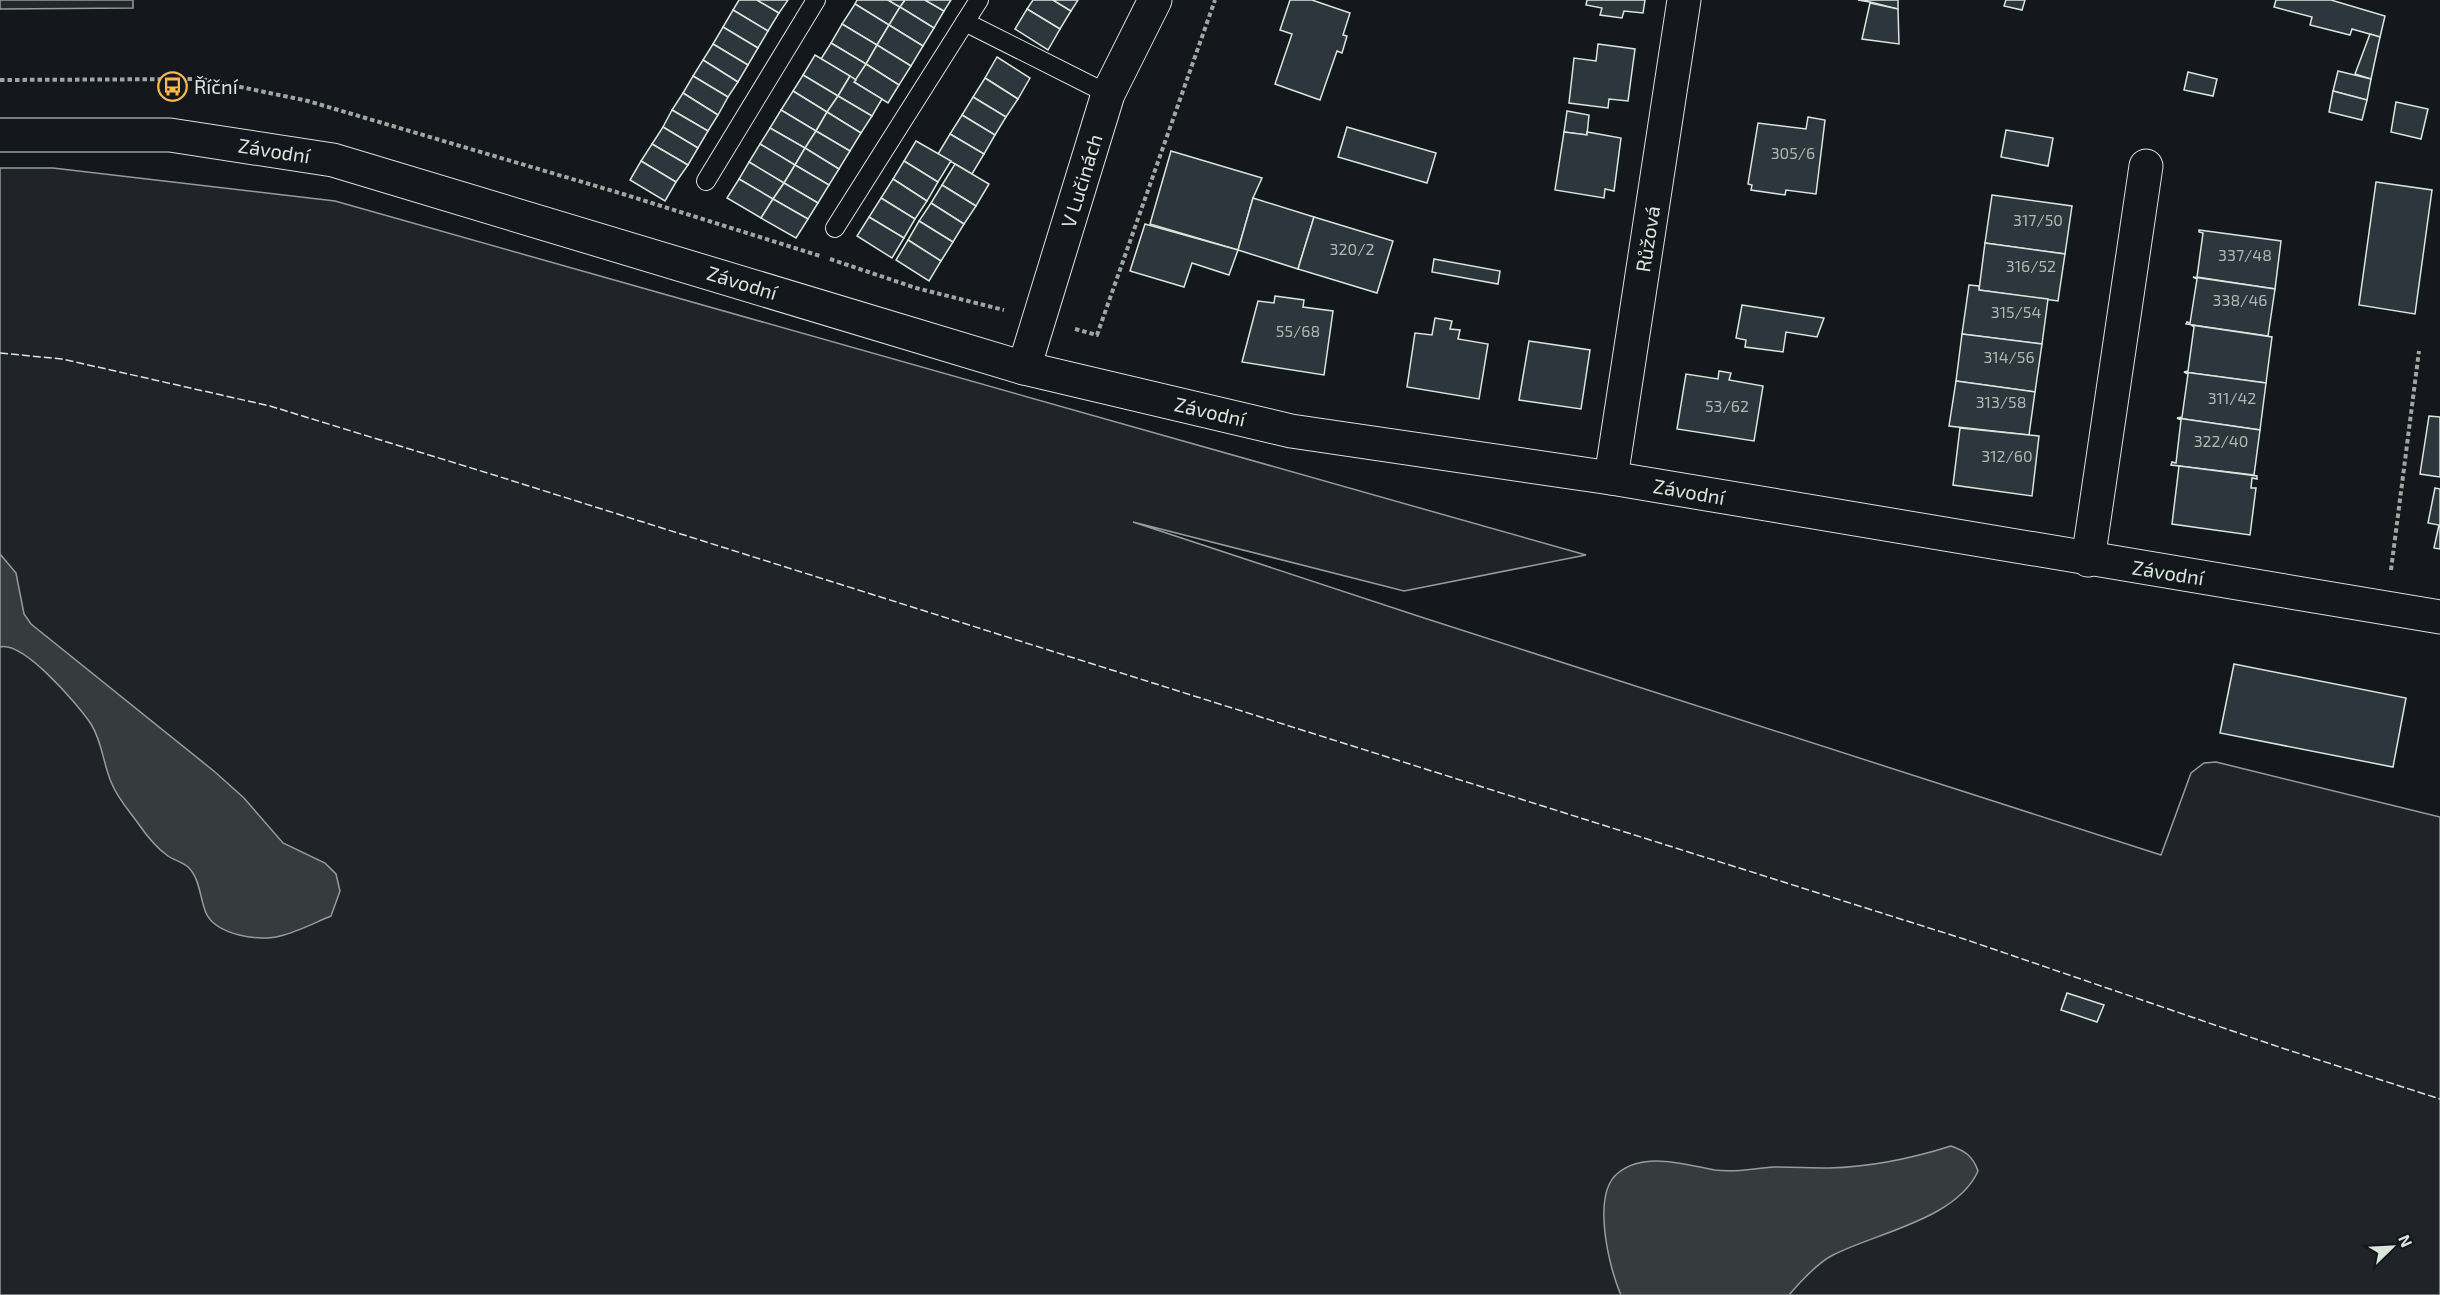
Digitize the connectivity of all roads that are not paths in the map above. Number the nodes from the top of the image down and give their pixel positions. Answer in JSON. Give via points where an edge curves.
{"nodes":[{"id":1,"x":816,"y":0,"type":"edge"},
{"id":2,"x":979,"y":0,"type":"edge"},
{"id":3,"x":1155,"y":0,"type":"edge"},
{"id":4,"x":1684,"y":0,"type":"edge"},
{"id":5,"x":965,"y":22,"type":"junction"},
{"id":6,"x":1108,"y":94,"type":"junction"},
{"id":7,"x":0,"y":135,"type":"edge"},
{"id":8,"x":2146,"y":166,"type":"dead end"},
{"id":9,"x":706,"y":181,"type":"dead end"},
{"id":10,"x":835,"y":228,"type":"dead end"},
{"id":11,"x":1024,"y":368,"type":"junction"},
{"id":12,"x":1611,"y":478,"type":"junction"},
{"id":13,"x":2088,"y":560,"type":"junction"},
{"id":14,"x":2440,"y":617,"type":"edge"}],
"edges":[{"from":1,"to":9,"type":"lane"},
{"from":2,"to":5,"type":"lane"},
{"from":3,"to":6,"type":"street","name":"V Lučinách"},
{"from":4,"to":12,"type":"street","name":"Růžová"},
{"from":5,"to":6,"type":"lane"},
{"from":5,"to":10,"type":"lane"},
{"from":6,"to":11,"type":"street","name":"V Lučinách"},
{"from":7,"to":11,"type":"street","name":"Závodní","via":[[170,135],[333,160]]},
{"from":8,"to":13,"type":"street"},
{"from":11,"to":12,"type":"street","name":"Závodní","via":[[1291,431]]},
{"from":12,"to":13,"type":"street","name":"Závodní"},
{"from":13,"to":14,"type":"street","name":"Závodní"}]}
